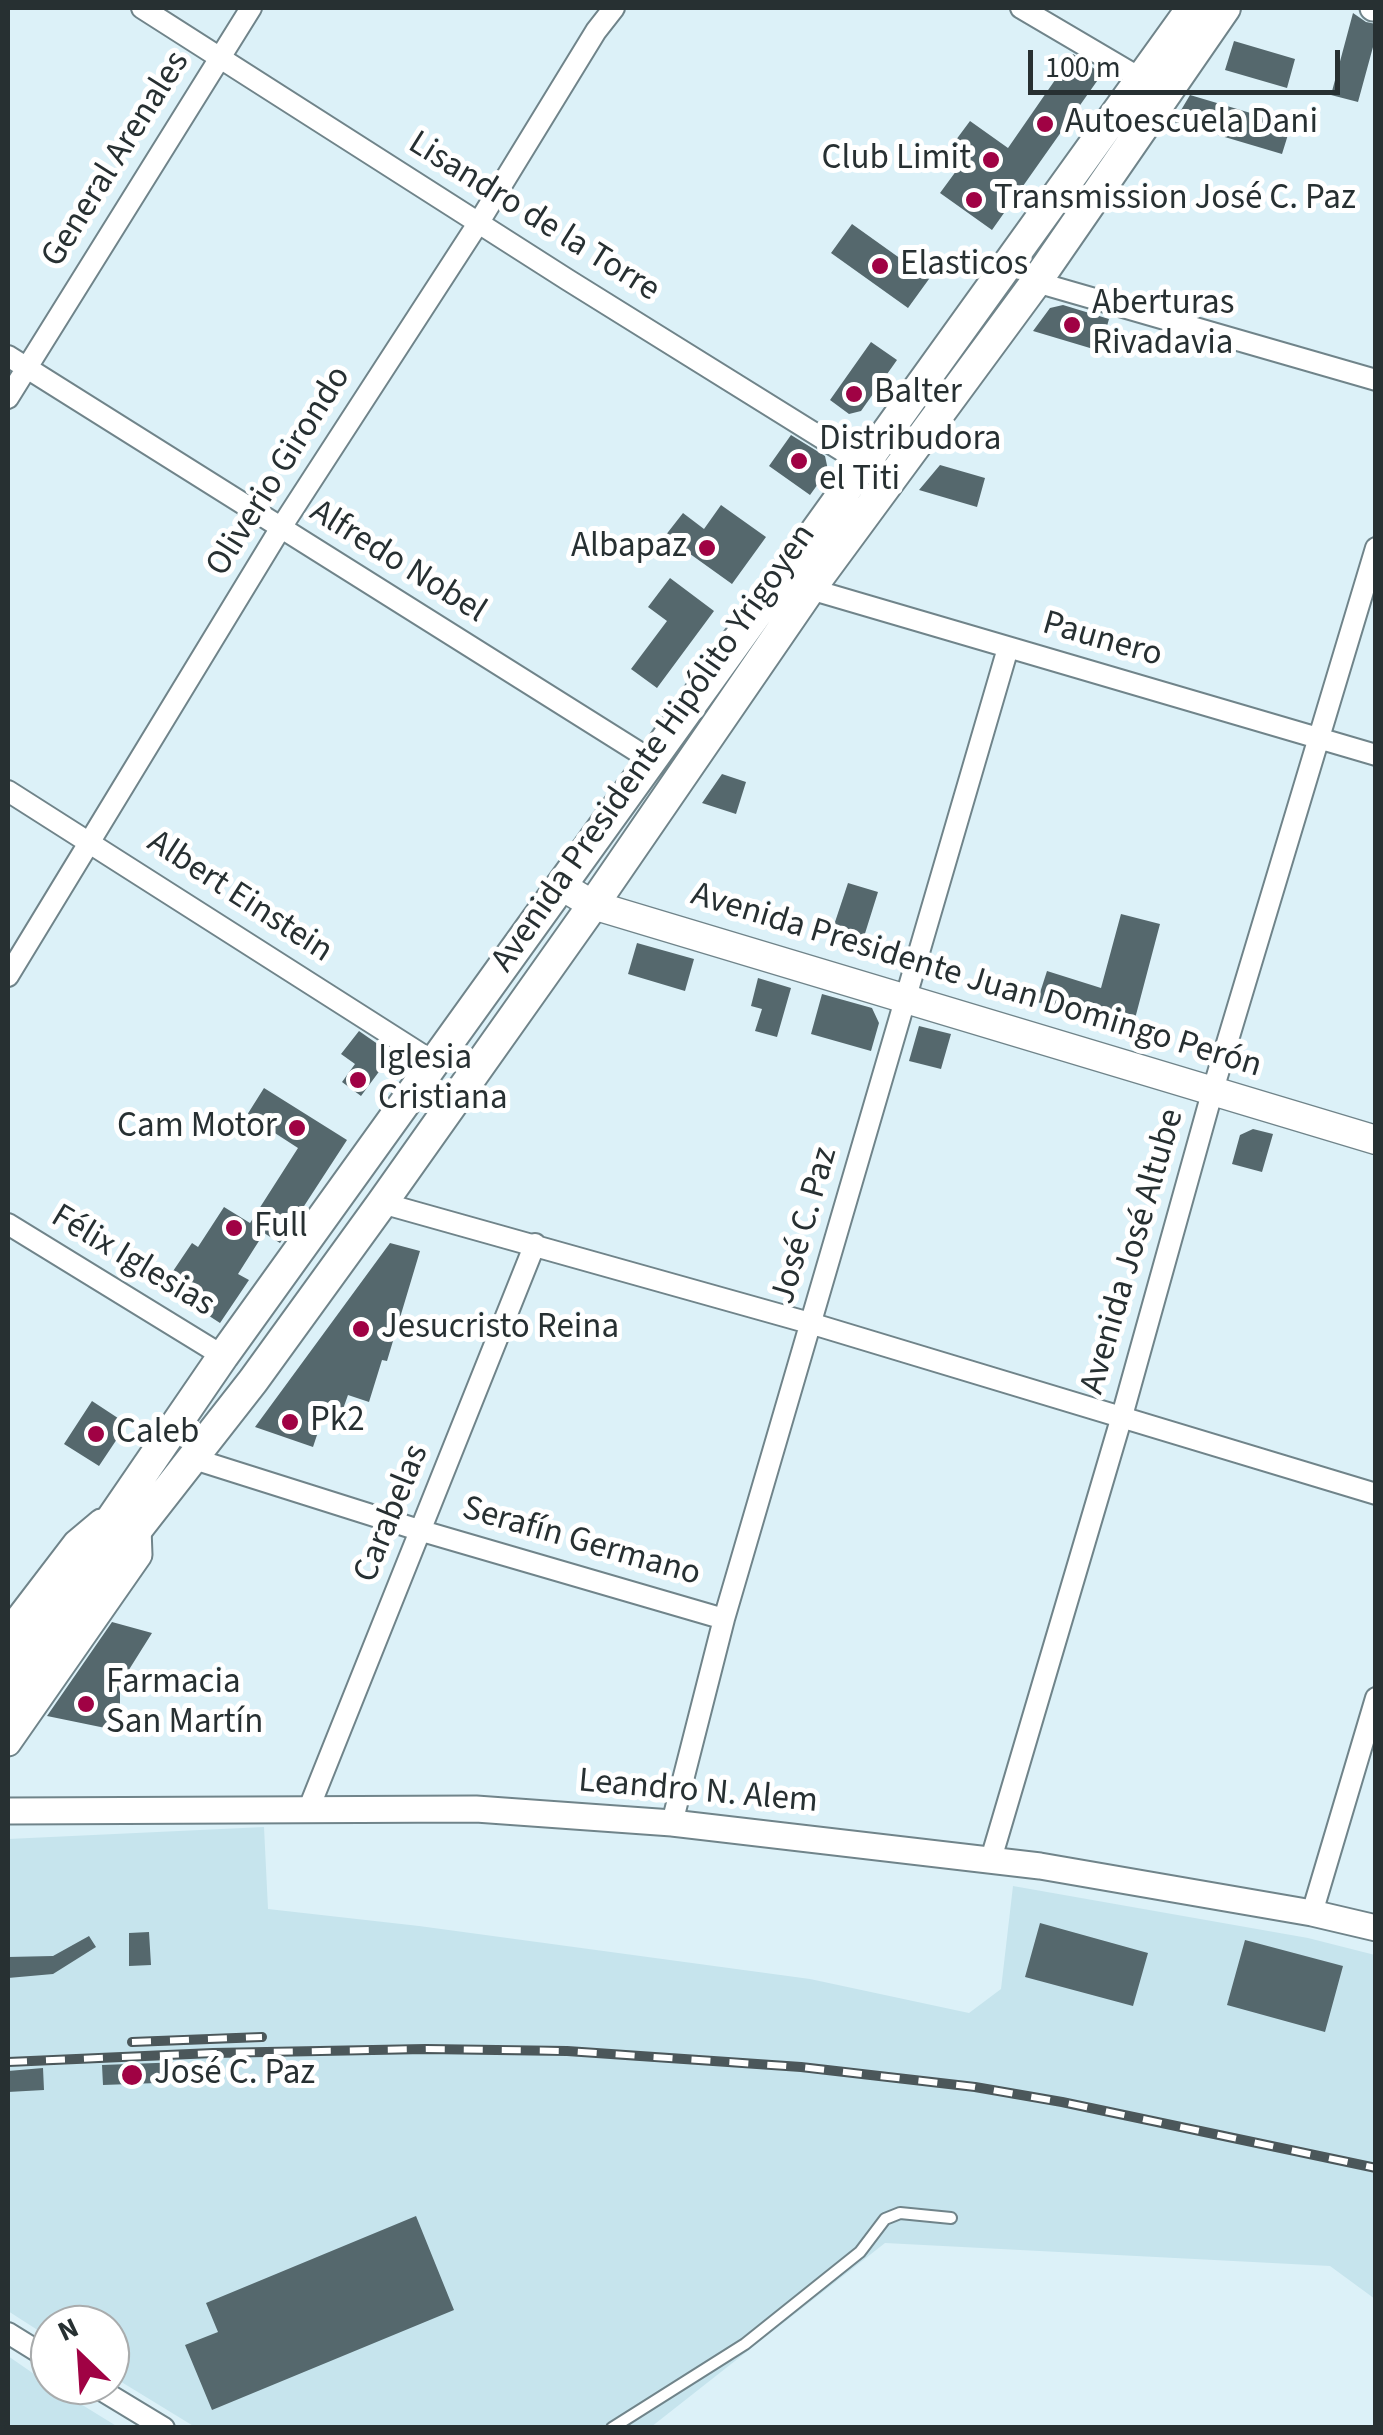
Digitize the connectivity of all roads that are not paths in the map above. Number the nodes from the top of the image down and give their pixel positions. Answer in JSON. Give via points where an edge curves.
{"nodes":[{"id":1,"x":142,"y":8,"type":"edge"},
{"id":2,"x":250,"y":8,"type":"edge"},
{"id":3,"x":614,"y":8,"type":"edge"},
{"id":4,"x":1020,"y":8,"type":"edge"},
{"id":5,"x":1192,"y":8,"type":"edge"},
{"id":6,"x":1225,"y":8,"type":"edge"},
{"id":7,"x":220,"y":56,"type":"junction"},
{"id":8,"x":1140,"y":78,"type":"junction"},
{"id":9,"x":479,"y":222,"type":"junction"},
{"id":10,"x":1036,"y":282,"type":"junction"},
{"id":11,"x":8,"y":356,"type":"edge"},
{"id":12,"x":26,"y":368,"type":"junction"},
{"id":13,"x":1376,"y":380,"type":"edge"},
{"id":14,"x":8,"y":398,"type":"edge"},
{"id":15,"x":878,"y":472,"type":"junction"},
{"id":16,"x":280,"y":529,"type":"junction"},
{"id":17,"x":1376,"y":548,"type":"edge"},
{"id":18,"x":810,"y":589,"type":"junction"},
{"id":19,"x":1008,"y":648,"type":"junction"},
{"id":20,"x":1318,"y":738,"type":"junction"},
{"id":21,"x":1376,"y":755,"type":"edge"},
{"id":22,"x":651,"y":760,"type":"junction"},
{"id":23,"x":8,"y":791,"type":"edge"},
{"id":24,"x":92,"y":842,"type":"junction"},
{"id":25,"x":560,"y":885,"type":"junction"},
{"id":26,"x":593,"y":906,"type":"junction"},
{"id":27,"x":8,"y":976,"type":"edge"},
{"id":28,"x":904,"y":1000,"type":"junction"},
{"id":29,"x":435,"y":1063,"type":"junction"},
{"id":30,"x":1212,"y":1093,"type":"junction"},
{"id":31,"x":1376,"y":1140,"type":"edge"},
{"id":32,"x":382,"y":1202,"type":"junction"},
{"id":33,"x":8,"y":1224,"type":"edge"},
{"id":34,"x":535,"y":1244,"type":"junction"},
{"id":35,"x":812,"y":1324,"type":"junction"},
{"id":36,"x":223,"y":1356,"type":"junction"},
{"id":37,"x":1122,"y":1416,"type":"junction"},
{"id":38,"x":191,"y":1458,"type":"junction"},
{"id":39,"x":1376,"y":1494,"type":"edge"},
{"id":40,"x":127,"y":1518,"type":"junction"},
{"id":41,"x":422,"y":1531,"type":"junction"},
{"id":42,"x":724,"y":1618,"type":"junction"},
{"id":43,"x":8,"y":1632,"type":"edge"},
{"id":44,"x":8,"y":1670,"type":"edge"},
{"id":45,"x":1376,"y":1698,"type":"edge"},
{"id":46,"x":8,"y":1709,"type":"edge"},
{"id":47,"x":8,"y":1743,"type":"edge"},
{"id":48,"x":309,"y":1808,"type":"junction"},
{"id":49,"x":8,"y":1811,"type":"edge"},
{"id":50,"x":672,"y":1823,"type":"junction"},
{"id":51,"x":991,"y":1859,"type":"junction"},
{"id":52,"x":1312,"y":1913,"type":"junction"},
{"id":53,"x":1376,"y":1928,"type":"edge"},
{"id":54,"x":952,"y":2218,"type":"dead end"},
{"id":55,"x":8,"y":2333,"type":"edge"},
{"id":56,"x":30,"y":2347,"type":"edge"},
{"id":57,"x":126,"y":2405,"type":"edge"},
{"id":58,"x":164,"y":2428,"type":"edge"},
{"id":59,"x":612,"y":2428,"type":"edge"}],
"edges":[{"from":1,"to":7,"type":"street","name":"Lisandro de la Torre"},
{"from":2,"to":7,"type":"street","name":"General Arenales"},
{"from":3,"to":9,"type":"street","name":"Oliverio Girondo"},
{"from":4,"to":8,"type":"street"},
{"from":5,"to":8,"type":"main road","name":"Avenida Presidente Hipólito Yrigoyen"},
{"from":6,"to":10,"type":"main road","name":"Avenida Presidente Hipólito Yrigoyen"},
{"from":7,"to":9,"type":"street","name":"Lisandro de la Torre"},
{"from":7,"to":12,"type":"street","name":"General Arenales"},
{"from":8,"to":15,"type":"main road","name":"Avenida Presidente Hipólito Yrigoyen"},
{"from":9,"to":15,"type":"street","name":"Lisandro de la Torre"},
{"from":9,"to":16,"type":"street","name":"Oliverio Girondo"},
{"from":10,"to":13,"type":"street"},
{"from":10,"to":15,"type":"main road","name":"Avenida Presidente Hipólito Yrigoyen"},
{"from":11,"to":12,"type":"street","name":"Alfredo Nobel"},
{"from":12,"to":14,"type":"street","name":"General Arenales"},
{"from":12,"to":16,"type":"street","name":"Alfredo Nobel"},
{"from":15,"to":18,"type":"main road","name":"Avenida Presidente Hipólito Yrigoyen"},
{"from":15,"to":22,"type":"main road","name":"Avenida Presidente Hipólito Yrigoyen"},
{"from":16,"to":22,"type":"street","name":"Alfredo Nobel"},
{"from":16,"to":24,"type":"street","name":"Oliverio Girondo"},
{"from":17,"to":20,"type":"street","name":"Avenida José Altube"},
{"from":18,"to":19,"type":"street","name":"Paunero"},
{"from":18,"to":26,"type":"main road","name":"Avenida Presidente Hipólito Yrigoyen"},
{"from":19,"to":20,"type":"street","name":"Paunero"},
{"from":19,"to":28,"type":"street","name":"José C. Paz"},
{"from":20,"to":21,"type":"street","name":"Paunero"},
{"from":20,"to":30,"type":"street","name":"Avenida José Altube"},
{"from":22,"to":25,"type":"main road","name":"Avenida Presidente Hipólito Yrigoyen"},
{"from":23,"to":24,"type":"street","name":"Albert Einstein"},
{"from":24,"to":27,"type":"street","name":"Oliverio Girondo"},
{"from":24,"to":29,"type":"street","name":"Albert Einstein"},
{"from":25,"to":26,"type":"main road","name":"Avenida Presidente Juan Domingo Perón"},
{"from":25,"to":29,"type":"main road","name":"Avenida Presidente Hipólito Yrigoyen"},
{"from":26,"to":28,"type":"main road","name":"Avenida Presidente Juan Domingo Perón"},
{"from":26,"to":32,"type":"main road","name":"Avenida Presidente Hipólito Yrigoyen"},
{"from":28,"to":30,"type":"main road","name":"Avenida Presidente Juan Domingo Perón"},
{"from":28,"to":35,"type":"street","name":"José C. Paz"},
{"from":29,"to":36,"type":"main road","name":"Avenida Presidente Hipólito Yrigoyen"},
{"from":30,"to":31,"type":"main road","name":"Avenida Presidente Juan Domingo Perón"},
{"from":30,"to":37,"type":"street","name":"Avenida José Altube"},
{"from":32,"to":34,"type":"street"},
{"from":32,"to":38,"type":"main road","name":"Avenida Presidente Hipólito Yrigoyen"},
{"from":33,"to":36,"type":"street","name":"Félix Iglesias"},
{"from":34,"to":35,"type":"street"},
{"from":34,"to":41,"type":"street","name":"Carabelas"},
{"from":35,"to":37,"type":"street"},
{"from":35,"to":42,"type":"street","name":"José C. Paz"},
{"from":36,"to":40,"type":"main road","name":"Avenida Presidente Hipólito Yrigoyen"},
{"from":37,"to":39,"type":"street"},
{"from":37,"to":51,"type":"street","name":"Avenida José Altube"},
{"from":38,"to":40,"type":"main road","name":"Avenida Presidente Hipólito Yrigoyen"},
{"from":38,"to":41,"type":"street","name":"Serafín Germano"},
{"from":40,"to":43,"type":"street","name":"Avenida Presidente Hipólito Yrigoyen","via":[[76,1543]]},
{"from":40,"to":44,"type":"main road","name":"Avenida Presidente Hipólito Yrigoyen"},
{"from":40,"to":46,"type":"main road","name":"Avenida Presidente Hipólito Yrigoyen"},
{"from":40,"to":47,"type":"street","name":"Avenida Presidente Hipólito Yrigoyen","via":[[139,1554]]},
{"from":41,"to":42,"type":"street","name":"Serafín Germano"},
{"from":41,"to":48,"type":"street","name":"Carabelas"},
{"from":42,"to":50,"type":"street","name":"José C. Paz"},
{"from":45,"to":52,"type":"street"},
{"from":48,"to":49,"type":"street","name":"Leandro N. Alem"},
{"from":48,"to":50,"type":"street","name":"Leandro N. Alem","via":[[476,1809]]},
{"from":50,"to":51,"type":"street","name":"Leandro N. Alem"},
{"from":51,"to":52,"type":"street","name":"Leandro N. Alem"},
{"from":52,"to":53,"type":"street","name":"Leandro N. Alem"},
{"from":54,"to":59,"type":"lane","via":[[900,2213],[886,2219],[860,2252],[745,2344]]},
{"from":55,"to":56,"type":"street"},
{"from":57,"to":58,"type":"street"}]}
